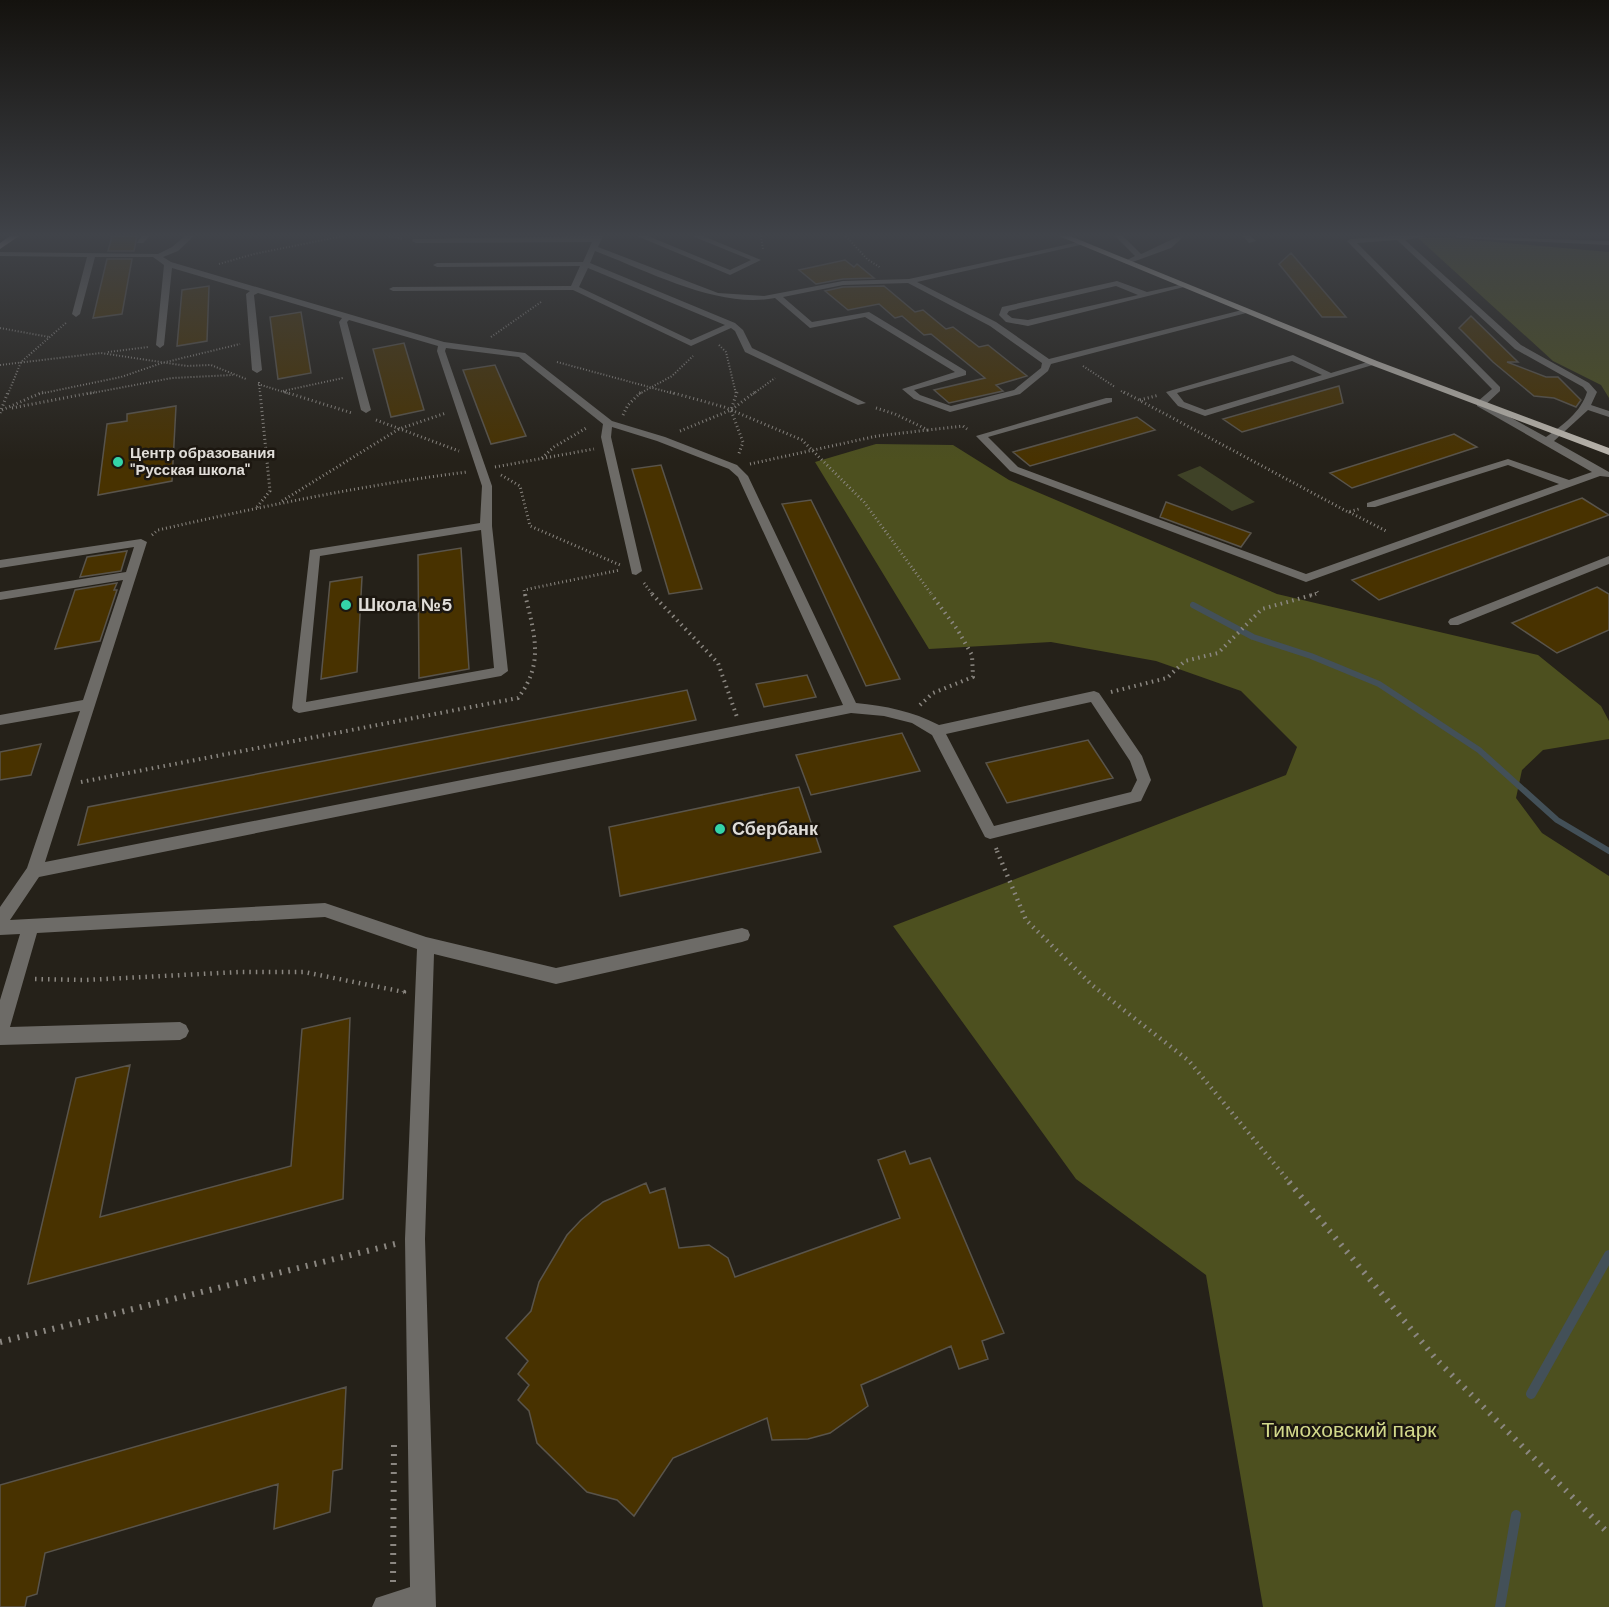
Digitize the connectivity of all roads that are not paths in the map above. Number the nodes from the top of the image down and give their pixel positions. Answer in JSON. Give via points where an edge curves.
{"nodes":[{"id":1,"x":77,"y":311,"type":"edge"},
{"id":2,"x":163,"y":311,"type":"edge"},
{"id":3,"x":251,"y":311,"type":"edge"},
{"id":4,"x":330,"y":311,"type":"edge"},
{"id":5,"x":623,"y":311,"type":"edge"},
{"id":6,"x":698,"y":311,"type":"edge"},
{"id":7,"x":794,"y":311,"type":"edge"},
{"id":8,"x":968,"y":311,"type":"edge"},
{"id":9,"x":1004,"y":311,"type":"edge"},
{"id":10,"x":1079,"y":311,"type":"edge"},
{"id":11,"x":1420,"y":311,"type":"edge"},
{"id":12,"x":1481,"y":311,"type":"edge"},
{"id":13,"x":1246,"y":312,"type":"joint"},
{"id":14,"x":76,"y":314,"type":"road end"},
{"id":15,"x":347,"y":316,"type":"junction"},
{"id":16,"x":732,"y":325,"type":"junction"},
{"id":17,"x":160,"y":345,"type":"road end"},
{"id":18,"x":443,"y":345,"type":"junction"},
{"id":19,"x":1047,"y":362,"type":"junction"},
{"id":20,"x":1374,"y":363,"type":"junction"},
{"id":21,"x":256,"y":370,"type":"road end"},
{"id":22,"x":1331,"y":376,"type":"junction"},
{"id":23,"x":1109,"y":400,"type":"dead end"},
{"id":24,"x":861,"y":403,"type":"road end"},
{"id":25,"x":1480,"y":404,"type":"junction"},
{"id":26,"x":1585,"y":406,"type":"junction"},
{"id":27,"x":364,"y":414,"type":"road end"},
{"id":28,"x":1609,"y":414,"type":"edge"},
{"id":29,"x":608,"y":423,"type":"junction"},
{"id":30,"x":1558,"y":434,"type":"junction"},
{"id":31,"x":1548,"y":444,"type":"junction"},
{"id":32,"x":1609,"y":452,"type":"edge"},
{"id":33,"x":1605,"y":474,"type":"edge"},
{"id":34,"x":1570,"y":484,"type":"junction"},
{"id":35,"x":1371,"y":505,"type":"road end"},
{"id":36,"x":486,"y":526,"type":"junction"},
{"id":37,"x":1609,"y":560,"type":"edge"},
{"id":38,"x":0,"y":564,"type":"edge"},
{"id":39,"x":636,"y":571,"type":"road end"},
{"id":40,"x":131,"y":575,"type":"junction"},
{"id":41,"x":1,"y":597,"type":"edge"},
{"id":42,"x":1454,"y":622,"type":"dead end"},
{"id":43,"x":88,"y":704,"type":"junction"},
{"id":44,"x":851,"y":708,"type":"junction"},
{"id":45,"x":0,"y":720,"type":"edge"},
{"id":46,"x":937,"y":731,"type":"junction"},
{"id":47,"x":34,"y":871,"type":"junction"},
{"id":48,"x":0,"y":921,"type":"edge"},
{"id":49,"x":31,"y":927,"type":"junction"},
{"id":50,"x":0,"y":928,"type":"edge"},
{"id":51,"x":742,"y":935,"type":"dead end"},
{"id":52,"x":426,"y":944,"type":"junction"},
{"id":53,"x":0,"y":1029,"type":"edge"},
{"id":54,"x":180,"y":1031,"type":"dead end"},
{"id":55,"x":0,"y":1036,"type":"edge"},
{"id":56,"x":423,"y":1601,"type":"edge"},
{"id":57,"x":389,"y":1606,"type":"edge"}],
"edges":[{"from":1,"to":14,"type":"street"},
{"from":2,"to":17,"type":"street"},
{"from":3,"to":21,"type":"street"},
{"from":4,"to":15,"type":"street"},
{"from":5,"to":16,"type":"street","via":[[691,343]]},
{"from":6,"to":16,"type":"street"},
{"from":7,"to":19,"type":"street","via":[[810,325],[866,314],[963,374],[907,388],[917,397],[950,410],[1017,392]]},
{"from":8,"to":19,"type":"street"},
{"from":9,"to":10,"type":"street","via":[[1003,315],[1009,320],[1029,323]]},
{"from":11,"to":25,"type":"street","via":[[1497,389]]},
{"from":12,"to":26,"type":"street","via":[[1518,347],[1586,386],[1592,392]]},
{"from":13,"to":19,"type":"street"},
{"from":13,"to":20,"type":"main road"},
{"from":15,"to":18,"type":"street"},
{"from":15,"to":27,"type":"street","via":[[343,322]]},
{"from":16,"to":24,"type":"street","via":[[739,330],[748,350]]},
{"from":18,"to":29,"type":"street","via":[[522,355]]},
{"from":18,"to":36,"type":"street","via":[[441,351],[487,486]]},
{"from":20,"to":22,"type":"street"},
{"from":20,"to":25,"type":"main road"},
{"from":22,"to":22,"type":"street","via":[[1293,358],[1171,392],[1181,404],[1205,413]]},
{"from":23,"to":34,"type":"street","via":[[981,436],[1014,469],[1306,578]]},
{"from":25,"to":30,"type":"main road"},
{"from":25,"to":31,"type":"street"},
{"from":26,"to":28,"type":"street"},
{"from":26,"to":30,"type":"street"},
{"from":29,"to":39,"type":"street","via":[[606,437]]},
{"from":29,"to":44,"type":"street","via":[[734,468],[743,476]]},
{"from":30,"to":31,"type":"street"},
{"from":30,"to":32,"type":"main road"},
{"from":31,"to":33,"type":"street"},
{"from":33,"to":34,"type":"street"},
{"from":34,"to":35,"type":"street","via":[[1508,462]]},
{"from":36,"to":36,"type":"street","via":[[501,671],[299,708],[314,554]]},
{"from":37,"to":42,"type":"street"},
{"from":38,"to":40,"type":"street","via":[[141,542]]},
{"from":40,"to":41,"type":"street"},
{"from":40,"to":43,"type":"street"},
{"from":43,"to":45,"type":"street"},
{"from":43,"to":47,"type":"street"},
{"from":44,"to":46,"type":"street","via":[[884,711]]},
{"from":44,"to":47,"type":"street"},
{"from":46,"to":46,"type":"street","via":[[1094,696],[1137,760],[1144,780],[1136,797],[990,833]]},
{"from":47,"to":48,"type":"street"},
{"from":49,"to":50,"type":"street"},
{"from":49,"to":52,"type":"street","via":[[325,910]]},
{"from":49,"to":53,"type":"street"},
{"from":51,"to":52,"type":"street","via":[[556,976]]},
{"from":52,"to":56,"type":"street","via":[[402,1239]]},
{"from":54,"to":55,"type":"street"},
{"from":56,"to":57,"type":"street"}]}
